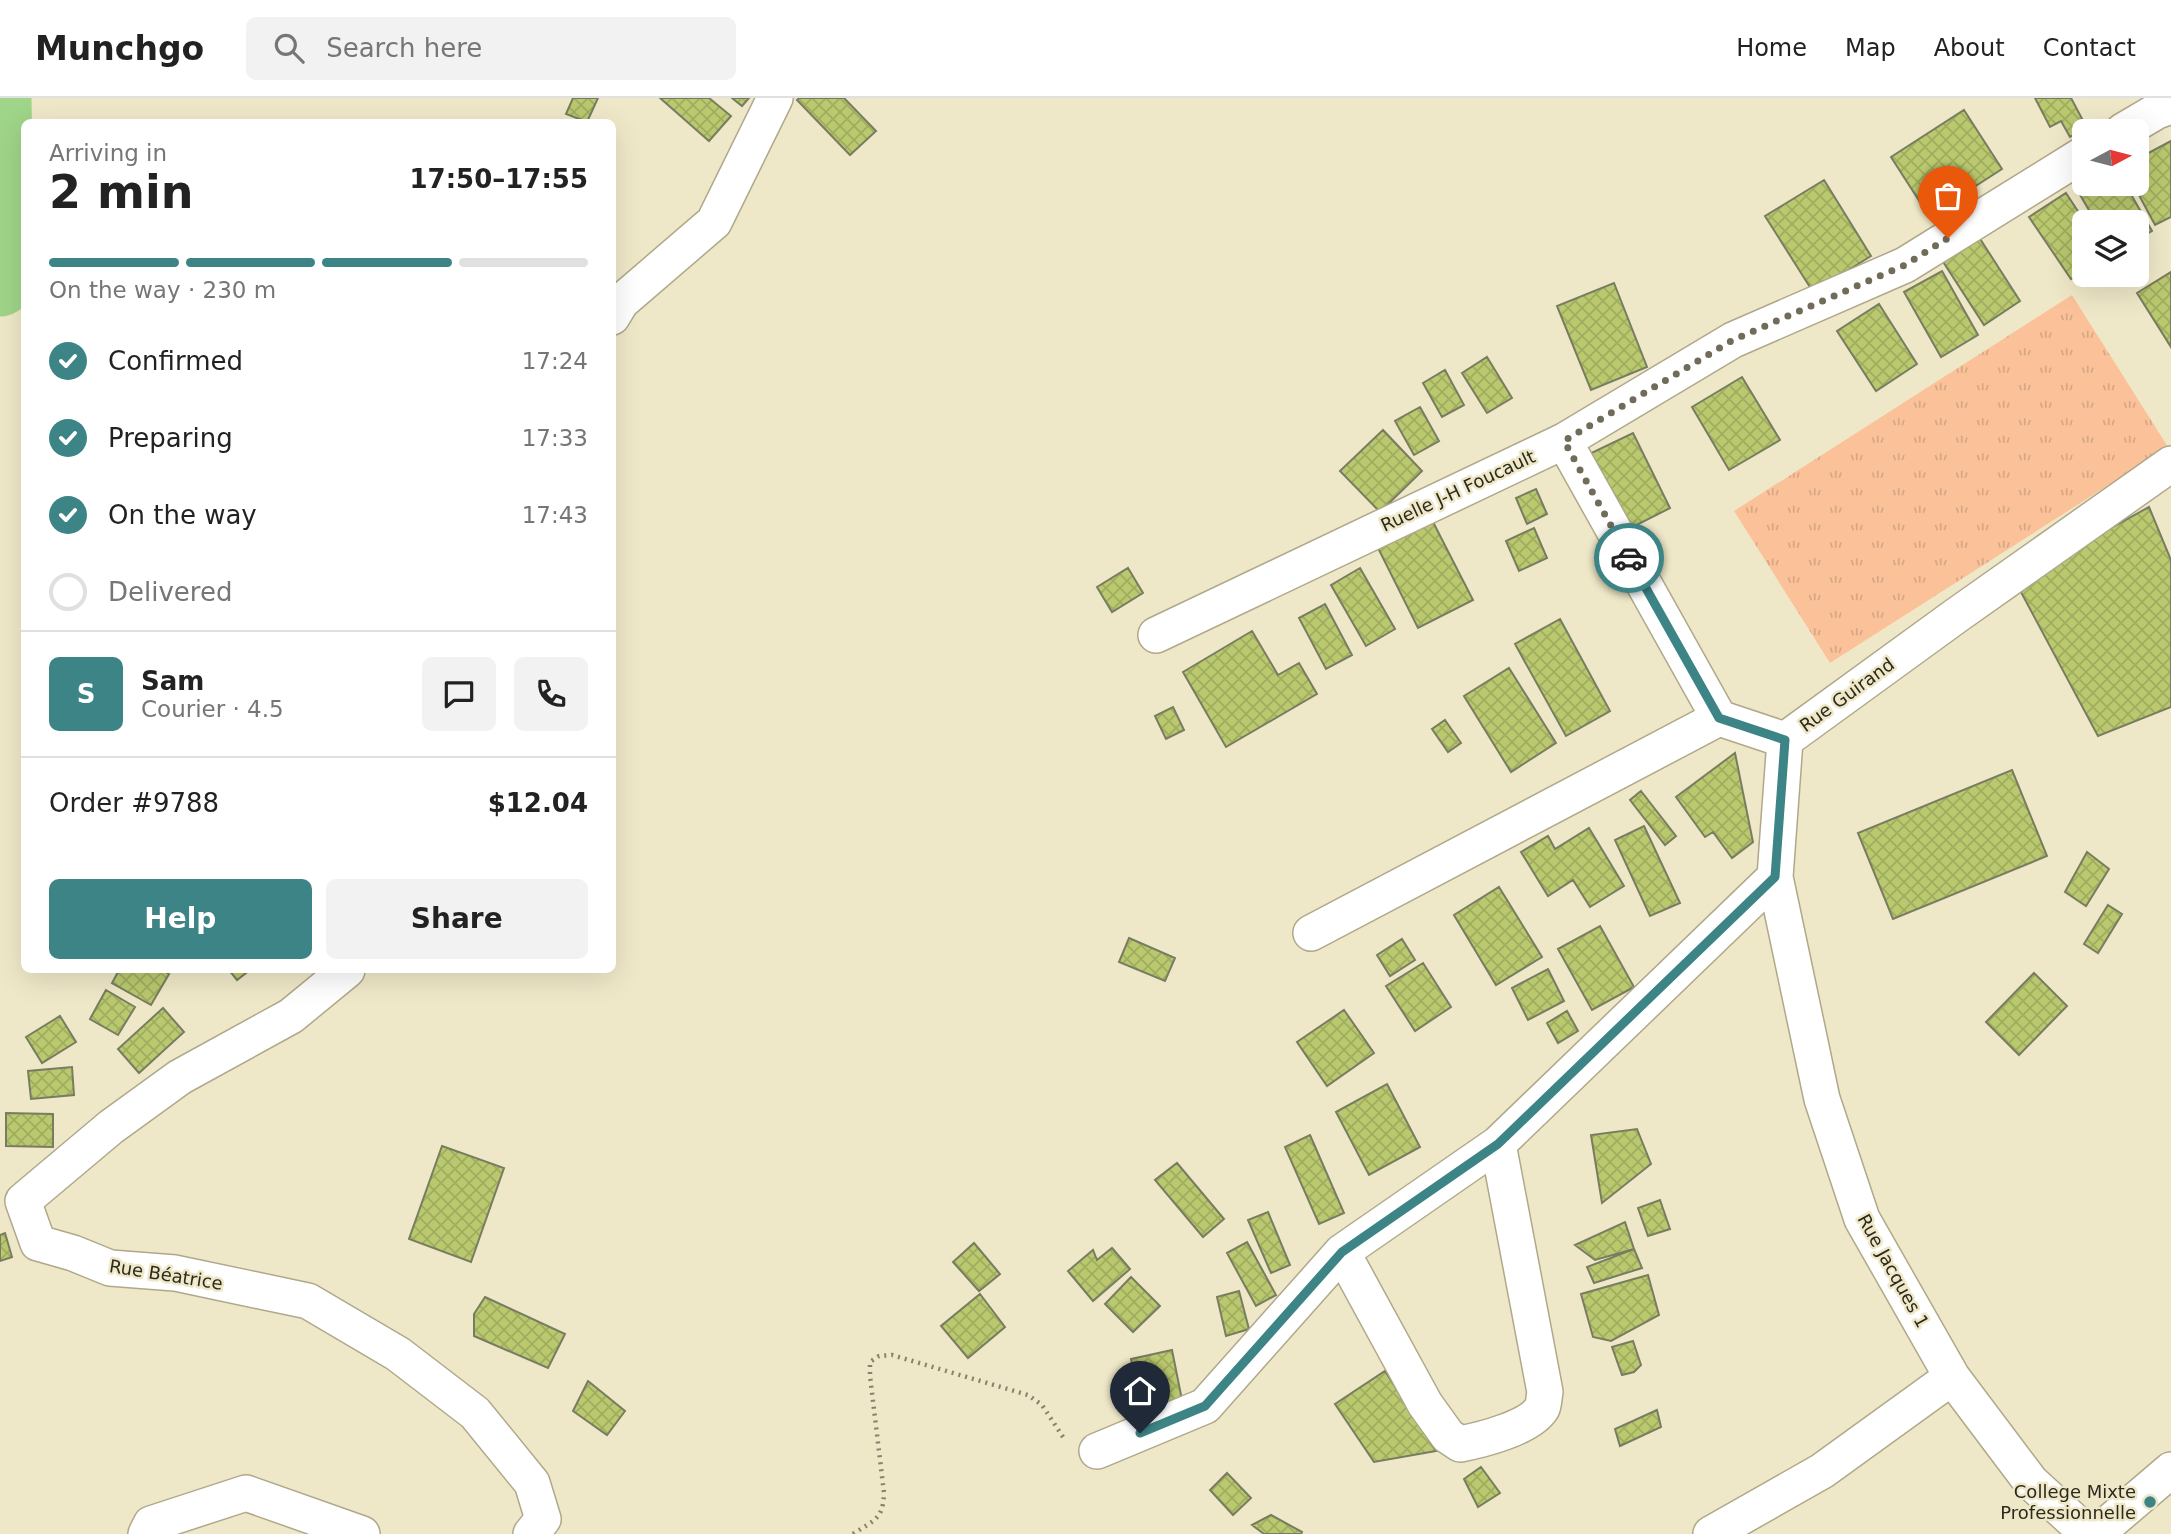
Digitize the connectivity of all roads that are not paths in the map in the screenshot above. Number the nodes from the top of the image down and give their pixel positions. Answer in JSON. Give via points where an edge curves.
{"nodes":[{"id":1,"x":775,"y":98,"type":"edge"},
{"id":2,"x":2171,"y":107,"type":"edge"},
{"id":3,"x":2143,"y":119,"type":"edge"},
{"id":4,"x":2072,"y":161,"type":"edge"},
{"id":5,"x":616,"y":310,"type":"edge"},
{"id":6,"x":1564,"y":441,"type":"junction"},
{"id":7,"x":2171,"y":464,"type":"edge"},
{"id":8,"x":1156,"y":635,"type":"dead end"},
{"id":9,"x":1719,"y":718,"type":"junction"},
{"id":10,"x":1785,"y":740,"type":"junction"},
{"id":11,"x":1775,"y":877,"type":"junction"},
{"id":12,"x":1311,"y":933,"type":"dead end"},
{"id":13,"x":343,"y":973,"type":"edge"},
{"id":14,"x":1498,"y":1144,"type":"junction"},
{"id":15,"x":1342,"y":1252,"type":"junction"},
{"id":16,"x":1952,"y":1377,"type":"junction"},
{"id":17,"x":1097,"y":1451,"type":"road end"},
{"id":18,"x":2171,"y":1470,"type":"edge"},
{"id":19,"x":146,"y":1534,"type":"edge"},
{"id":20,"x":362,"y":1534,"type":"edge"},
{"id":21,"x":531,"y":1534,"type":"edge"},
{"id":22,"x":1711,"y":1534,"type":"edge"},
{"id":23,"x":2088,"y":1534,"type":"edge"},
{"id":24,"x":2096,"y":1534,"type":"edge"}],
"edges":[{"from":1,"to":5,"type":"street","via":[[714,222]]},
{"from":2,"to":3,"type":"street"},
{"from":4,"to":6,"type":"street","name":"Ruelle J-H Foucault","via":[[1905,265],[1733,340]]},
{"from":6,"to":8,"type":"street","name":"Ruelle J-H Foucault"},
{"from":6,"to":9,"type":"street"},
{"from":7,"to":10,"type":"street","name":"Rue Guirand"},
{"from":9,"to":10,"type":"street"},
{"from":9,"to":12,"type":"street"},
{"from":10,"to":11,"type":"street","name":"Rue Guirand"},
{"from":11,"to":14,"type":"street"},
{"from":11,"to":16,"type":"street","name":"Rue Jacques 1","via":[[1822,1098],[1862,1219]]},
{"from":13,"to":21,"type":"street","name":"Rue Béatrice","via":[[291,1016],[180,1077],[111,1127],[23,1201],[38,1243],[110,1268],[175,1273],[308,1301],[398,1354],[475,1413],[532,1483],[543,1519]]},
{"from":14,"to":15,"type":"street"},
{"from":14,"to":15,"type":"street","via":[[1545,1392],[1542,1408],[1528,1421],[1472,1442],[1460,1444],[1448,1436]]},
{"from":15,"to":17,"type":"street","via":[[1205,1406]]},
{"from":16,"to":22,"type":"street","via":[[1822,1471]]},
{"from":16,"to":23,"type":"street","name":"Rue Jacques 1","via":[[2031,1482]]},
{"from":18,"to":24,"type":"street"},
{"from":19,"to":20,"type":"street","via":[[151,1524],[246,1493]]}]}
